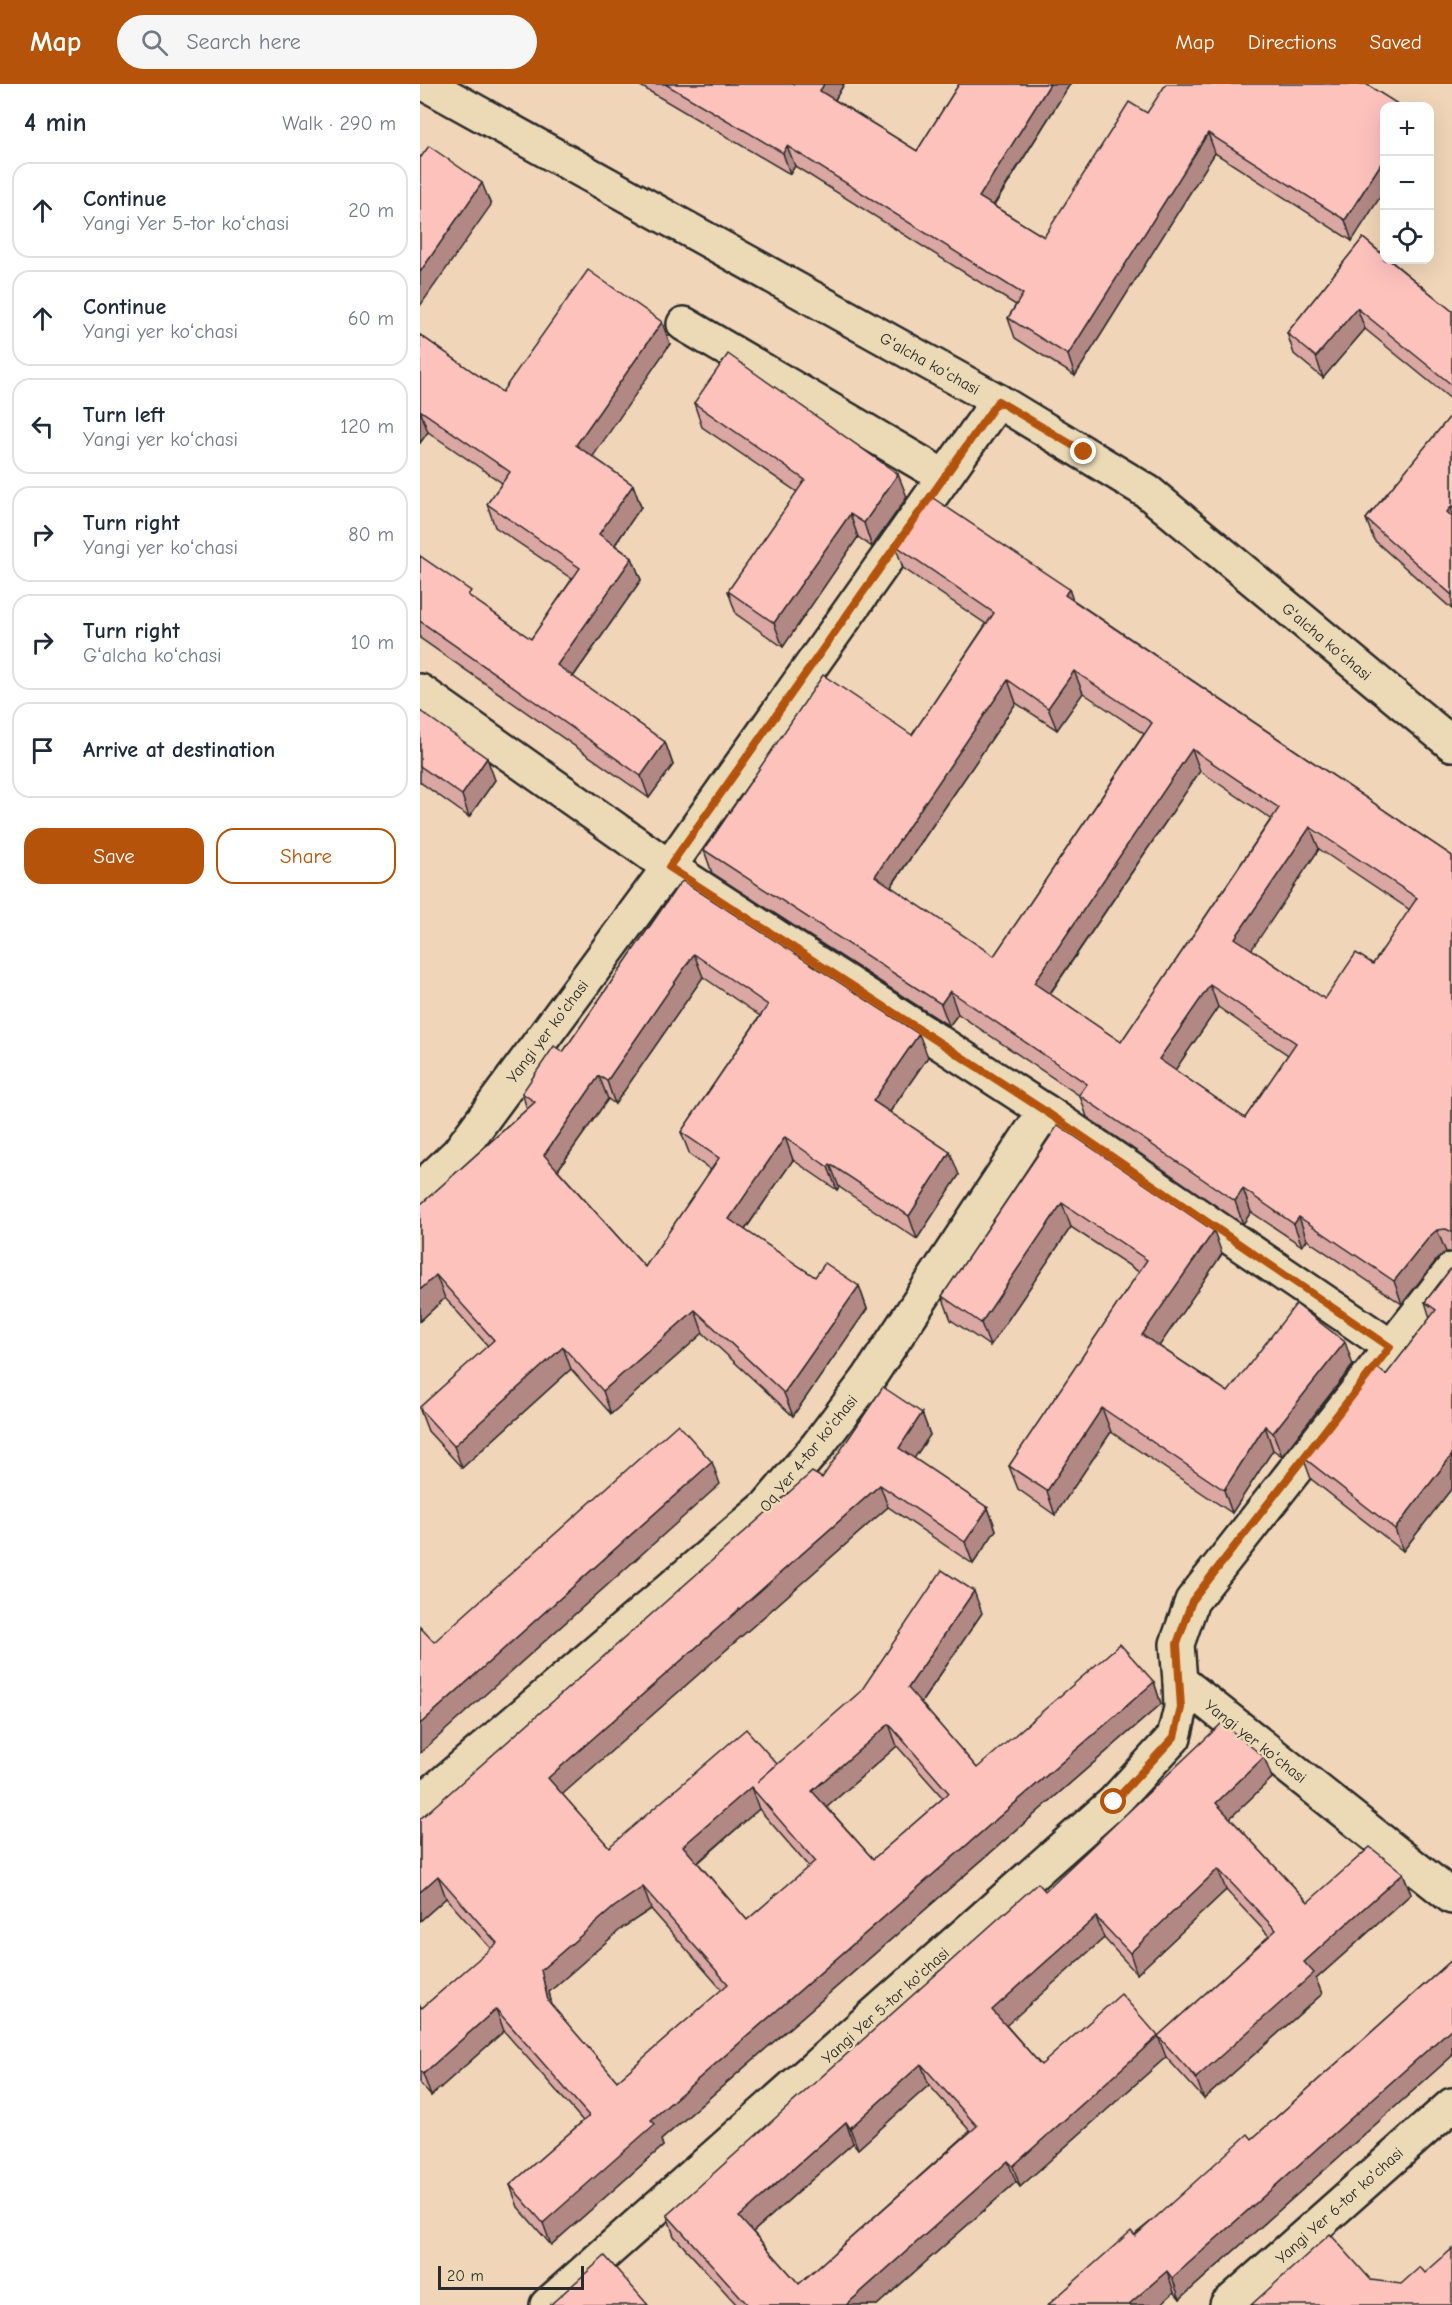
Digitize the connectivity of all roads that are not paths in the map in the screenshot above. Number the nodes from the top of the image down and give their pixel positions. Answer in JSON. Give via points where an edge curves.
{"nodes":[{"id":1,"x":426,"y":84,"type":"edge"},
{"id":2,"x":684,"y":324,"type":"dead end"},
{"id":3,"x":998,"y":401,"type":"junction"},
{"id":4,"x":943,"y":476,"type":"junction"},
{"id":5,"x":420,"y":691,"type":"edge"},
{"id":6,"x":1452,"y":744,"type":"edge"},
{"id":7,"x":669,"y":867,"type":"junction"},
{"id":8,"x":1045,"y":1111,"type":"junction"},
{"id":9,"x":420,"y":1189,"type":"edge"},
{"id":10,"x":1452,"y":1270,"type":"edge"},
{"id":11,"x":1390,"y":1347,"type":"junction"},
{"id":12,"x":1180,"y":1681,"type":"junction"},
{"id":13,"x":420,"y":1803,"type":"edge"},
{"id":14,"x":1452,"y":1897,"type":"edge"},
{"id":15,"x":1452,"y":2105,"type":"edge"},
{"id":16,"x":547,"y":2305,"type":"edge"},
{"id":17,"x":1227,"y":2305,"type":"edge"}],
"edges":[{"from":1,"to":3,"type":"street","name":"Gʻalcha koʻchasi"},
{"from":2,"to":4,"type":"street"},
{"from":3,"to":4,"type":"street","name":"Yangi yer koʻchasi"},
{"from":3,"to":6,"type":"street","name":"Gʻalcha koʻchasi","via":[[1148,492]]},
{"from":4,"to":7,"type":"street","name":"Yangi yer koʻchasi"},
{"from":5,"to":7,"type":"street"},
{"from":7,"to":8,"type":"street"},
{"from":7,"to":9,"type":"street","name":"Yangi yer koʻchasi","via":[[458,1153]]},
{"from":8,"to":11,"type":"street"},
{"from":8,"to":13,"type":"street","name":"Oq Yer 4-tor koʻchasi","via":[[868,1379],[767,1506]]},
{"from":10,"to":11,"type":"street"},
{"from":11,"to":12,"type":"street","via":[[1192,1601],[1177,1644]]},
{"from":12,"to":14,"type":"street","name":"Yangi yer koʻchasi"},
{"from":12,"to":16,"type":"street","name":"Yangi Yer 5-tor koʻchasi","via":[[1181,1708],[1174,1737],[1114,1802]]},
{"from":15,"to":17,"type":"street","name":"Yangi Yer 6-tor koʻchasi"}]}
